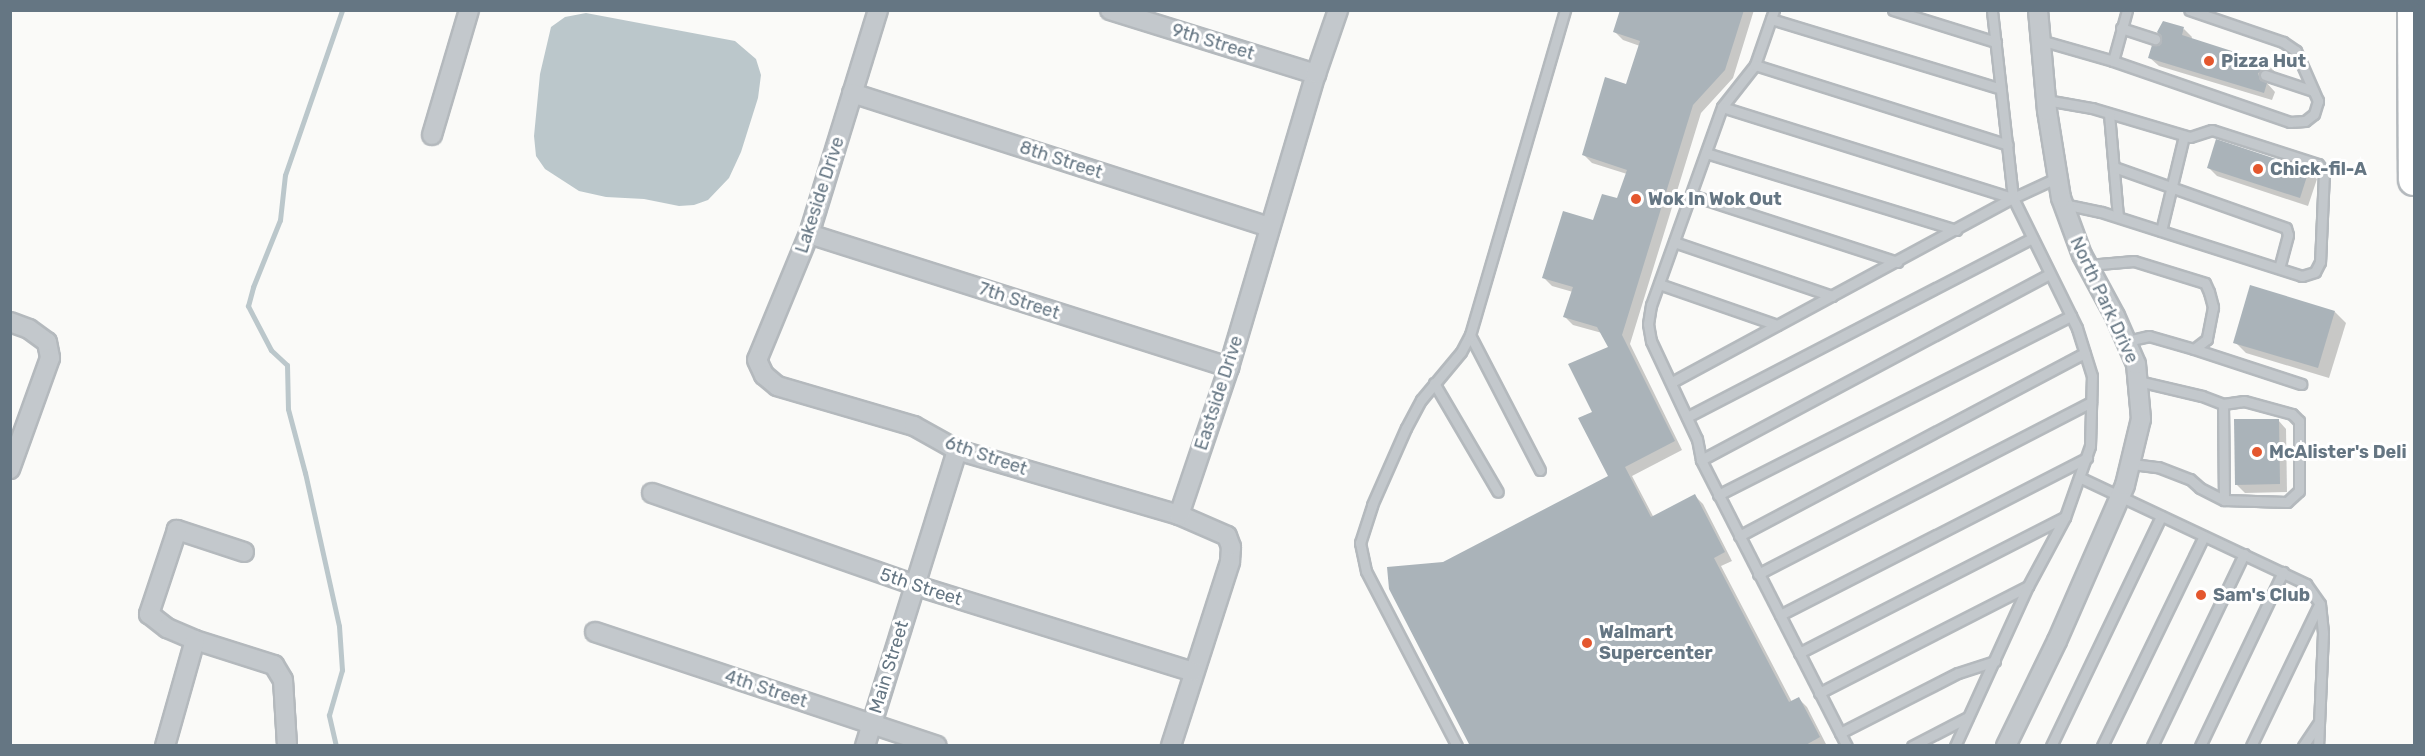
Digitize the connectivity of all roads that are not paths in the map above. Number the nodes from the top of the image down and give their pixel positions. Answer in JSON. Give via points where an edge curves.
{"nodes":[{"id":1,"x":469,"y":10,"type":"edge"},
{"id":2,"x":878,"y":10,"type":"edge"},
{"id":3,"x":1110,"y":10,"type":"edge"},
{"id":4,"x":1338,"y":10,"type":"edge"},
{"id":5,"x":1565,"y":10,"type":"edge"},
{"id":6,"x":1893,"y":10,"type":"edge"},
{"id":7,"x":1992,"y":10,"type":"edge"},
{"id":8,"x":2038,"y":10,"type":"edge"},
{"id":9,"x":2127,"y":10,"type":"edge"},
{"id":10,"x":2189,"y":10,"type":"edge"},
{"id":11,"x":2413,"y":10,"type":"edge"},
{"id":12,"x":1773,"y":15,"type":"edge"},
{"id":13,"x":2121,"y":28,"type":"junction"},
{"id":14,"x":2155,"y":39,"type":"dead end"},
{"id":15,"x":2040,"y":40,"type":"junction"},
{"id":16,"x":1996,"y":42,"type":"junction"},
{"id":17,"x":2113,"y":61,"type":"junction"},
{"id":18,"x":1755,"y":65,"type":"junction"},
{"id":19,"x":1316,"y":74,"type":"junction"},
{"id":20,"x":2265,"y":75,"type":"dead end"},
{"id":21,"x":2001,"y":89,"type":"junction"},
{"id":22,"x":2313,"y":91,"type":"junction"},
{"id":23,"x":852,"y":93,"type":"junction"},
{"id":24,"x":2046,"y":100,"type":"junction"},
{"id":25,"x":1722,"y":107,"type":"junction"},
{"id":26,"x":2109,"y":114,"type":"junction"},
{"id":27,"x":432,"y":135,"type":"dead end"},
{"id":28,"x":2184,"y":136,"type":"junction"},
{"id":29,"x":2008,"y":145,"type":"junction"},
{"id":30,"x":1706,"y":153,"type":"junction"},
{"id":31,"x":2114,"y":167,"type":"junction"},
{"id":32,"x":2056,"y":178,"type":"junction"},
{"id":33,"x":2415,"y":180,"type":"edge"},
{"id":34,"x":2172,"y":187,"type":"junction"},
{"id":35,"x":1690,"y":195,"type":"junction"},
{"id":36,"x":2013,"y":198,"type":"junction"},
{"id":37,"x":2063,"y":204,"type":"junction"},
{"id":38,"x":2118,"y":217,"type":"junction"},
{"id":39,"x":1270,"y":227,"type":"junction"},
{"id":40,"x":1956,"y":230,"type":"junction"},
{"id":41,"x":2161,"y":231,"type":"junction"},
{"id":42,"x":809,"y":234,"type":"junction"},
{"id":43,"x":2032,"y":238,"type":"junction"},
{"id":44,"x":1674,"y":242,"type":"junction"},
{"id":45,"x":1897,"y":262,"type":"junction"},
{"id":46,"x":2088,"y":265,"type":"junction"},
{"id":47,"x":2279,"y":268,"type":"junction"},
{"id":48,"x":2050,"y":274,"type":"junction"},
{"id":49,"x":1659,"y":284,"type":"junction"},
{"id":50,"x":1832,"y":296,"type":"junction"},
{"id":51,"x":2071,"y":316,"type":"junction"},
{"id":52,"x":10,"y":322,"type":"edge"},
{"id":53,"x":1777,"y":325,"type":"junction"},
{"id":54,"x":1470,"y":335,"type":"junction"},
{"id":55,"x":2127,"y":340,"type":"junction"},
{"id":56,"x":2194,"y":349,"type":"junction"},
{"id":57,"x":2085,"y":353,"type":"junction"},
{"id":58,"x":1228,"y":368,"type":"junction"},
{"id":59,"x":764,"y":375,"type":"joint"},
{"id":60,"x":2138,"y":381,"type":"junction"},
{"id":61,"x":1672,"y":382,"type":"junction"},
{"id":62,"x":1434,"y":383,"type":"junction"},
{"id":63,"x":2301,"y":384,"type":"dead end"},
{"id":64,"x":2091,"y":402,"type":"junction"},
{"id":65,"x":2223,"y":404,"type":"junction"},
{"id":66,"x":1687,"y":417,"type":"junction"},
{"id":67,"x":957,"y":450,"type":"junction"},
{"id":68,"x":2086,"y":458,"type":"junction"},
{"id":69,"x":1701,"y":460,"type":"junction"},
{"id":70,"x":2132,"y":464,"type":"junction"},
{"id":71,"x":10,"y":469,"type":"edge"},
{"id":72,"x":1540,"y":470,"type":"dead end"},
{"id":73,"x":2081,"y":478,"type":"junction"},
{"id":74,"x":1498,"y":492,"type":"dead end"},
{"id":75,"x":652,"y":493,"type":"dead end"},
{"id":76,"x":1718,"y":495,"type":"junction"},
{"id":77,"x":2120,"y":496,"type":"junction"},
{"id":78,"x":2224,"y":500,"type":"junction"},
{"id":79,"x":1179,"y":515,"type":"junction"},
{"id":80,"x":2161,"y":516,"type":"junction"},
{"id":81,"x":2065,"y":517,"type":"junction"},
{"id":82,"x":1739,"y":536,"type":"junction"},
{"id":83,"x":2204,"y":536,"type":"junction"},
{"id":84,"x":244,"y":552,"type":"dead end"},
{"id":85,"x":2244,"y":554,"type":"junction"},
{"id":86,"x":2283,"y":572,"type":"junction"},
{"id":87,"x":1758,"y":574,"type":"junction"},
{"id":88,"x":914,"y":585,"type":"junction"},
{"id":89,"x":2028,"y":586,"type":"junction"},
{"id":90,"x":2320,"y":604,"type":"junction"},
{"id":91,"x":1780,"y":615,"type":"junction"},
{"id":92,"x":595,"y":632,"type":"dead end"},
{"id":93,"x":195,"y":640,"type":"junction"},
{"id":94,"x":1798,"y":653,"type":"junction"},
{"id":95,"x":1995,"y":661,"type":"junction"},
{"id":96,"x":1193,"y":672,"type":"junction"},
{"id":97,"x":1819,"y":693,"type":"junction"},
{"id":98,"x":1969,"y":716,"type":"junction"},
{"id":99,"x":2319,"y":722,"type":"junction"},
{"id":100,"x":872,"y":724,"type":"junction"},
{"id":101,"x":1840,"y":733,"type":"junction"},
{"id":102,"x":165,"y":746,"type":"edge"},
{"id":103,"x":287,"y":746,"type":"edge"},
{"id":104,"x":865,"y":746,"type":"edge"},
{"id":105,"x":938,"y":746,"type":"edge"},
{"id":106,"x":1171,"y":746,"type":"edge"},
{"id":107,"x":1457,"y":746,"type":"edge"},
{"id":108,"x":1847,"y":746,"type":"edge"},
{"id":109,"x":1912,"y":746,"type":"edge"},
{"id":110,"x":1954,"y":746,"type":"edge"},
{"id":111,"x":2006,"y":746,"type":"edge"},
{"id":112,"x":2051,"y":746,"type":"edge"},
{"id":113,"x":2102,"y":746,"type":"edge"},
{"id":114,"x":2152,"y":746,"type":"edge"},
{"id":115,"x":2200,"y":746,"type":"edge"},
{"id":116,"x":2251,"y":746,"type":"edge"},
{"id":117,"x":2303,"y":746,"type":"edge"},
{"id":118,"x":2318,"y":746,"type":"edge"}],
"edges":[{"from":1,"to":27,"type":"street"},
{"from":2,"to":23,"type":"street","name":"Lakeside Drive"},
{"from":3,"to":19,"type":"street","name":"9th Street"},
{"from":4,"to":19,"type":"street","name":"Eastside Drive"},
{"from":5,"to":54,"type":"lane"},
{"from":6,"to":16,"type":"lane"},
{"from":7,"to":16,"type":"lane"},
{"from":8,"to":15,"type":"street","name":"North Park Drive"},
{"from":9,"to":13,"type":"lane"},
{"from":10,"to":22,"type":"lane","via":[[2283,42],[2300,58]]},
{"from":11,"to":33,"type":"highway"},
{"from":12,"to":18,"type":"lane"},
{"from":12,"to":21,"type":"lane"},
{"from":13,"to":14,"type":"lane"},
{"from":13,"to":17,"type":"lane"},
{"from":15,"to":17,"type":"lane"},
{"from":15,"to":24,"type":"street","name":"North Park Drive"},
{"from":16,"to":21,"type":"lane"},
{"from":17,"to":22,"type":"lane","via":[[2290,122],[2314,114],[2318,101]]},
{"from":18,"to":25,"type":"lane"},
{"from":18,"to":29,"type":"lane"},
{"from":19,"to":39,"type":"street","name":"Eastside Drive"},
{"from":20,"to":22,"type":"lane"},
{"from":21,"to":29,"type":"lane"},
{"from":23,"to":39,"type":"street","name":"8th Street"},
{"from":23,"to":42,"type":"street","name":"Lakeside Drive"},
{"from":24,"to":26,"type":"lane"},
{"from":24,"to":32,"type":"street","name":"North Park Drive"},
{"from":25,"to":30,"type":"lane"},
{"from":25,"to":36,"type":"lane"},
{"from":26,"to":28,"type":"lane"},
{"from":26,"to":31,"type":"lane"},
{"from":28,"to":34,"type":"lane"},
{"from":28,"to":47,"type":"lane","via":[[2190,138],[2212,130],[2318,164],[2325,172],[2320,262],[2315,272],[2302,276]]},
{"from":29,"to":36,"type":"lane"},
{"from":30,"to":35,"type":"lane"},
{"from":30,"to":40,"type":"lane"},
{"from":31,"to":34,"type":"lane"},
{"from":31,"to":38,"type":"lane"},
{"from":32,"to":36,"type":"lane"},
{"from":32,"to":37,"type":"street","name":"North Park Drive"},
{"from":34,"to":41,"type":"lane"},
{"from":34,"to":47,"type":"lane","via":[[2286,228],[2288,236]]},
{"from":35,"to":44,"type":"lane"},
{"from":35,"to":45,"type":"lane"},
{"from":36,"to":40,"type":"lane"},
{"from":36,"to":43,"type":"lane"},
{"from":37,"to":38,"type":"lane"},
{"from":37,"to":46,"type":"street","name":"North Park Drive"},
{"from":38,"to":41,"type":"lane"},
{"from":39,"to":58,"type":"street","name":"Eastside Drive"},
{"from":40,"to":45,"type":"lane"},
{"from":41,"to":47,"type":"lane"},
{"from":42,"to":58,"type":"street","name":"7th Street"},
{"from":42,"to":59,"type":"street","name":"Lakeside Drive","via":[[758,360]]},
{"from":43,"to":48,"type":"lane"},
{"from":43,"to":66,"type":"lane"},
{"from":44,"to":49,"type":"lane"},
{"from":44,"to":50,"type":"lane"},
{"from":45,"to":50,"type":"lane"},
{"from":46,"to":55,"type":"street","name":"North Park Drive"},
{"from":46,"to":56,"type":"lane","via":[[2134,261],[2205,284],[2213,307],[2207,339]]},
{"from":48,"to":51,"type":"lane"},
{"from":48,"to":69,"type":"lane"},
{"from":49,"to":53,"type":"lane"},
{"from":49,"to":61,"type":"lane","via":[[1648,324],[1651,341]]},
{"from":50,"to":53,"type":"lane"},
{"from":51,"to":57,"type":"lane"},
{"from":51,"to":76,"type":"lane"},
{"from":52,"to":71,"type":"street","via":[[47,342],[50,358]]},
{"from":53,"to":61,"type":"lane"},
{"from":54,"to":62,"type":"lane"},
{"from":54,"to":72,"type":"lane"},
{"from":55,"to":56,"type":"lane","via":[[2149,336]]},
{"from":55,"to":60,"type":"street","name":"North Park Drive"},
{"from":56,"to":63,"type":"lane"},
{"from":57,"to":64,"type":"lane","via":[[2092,376]]},
{"from":57,"to":82,"type":"lane"},
{"from":58,"to":79,"type":"street","name":"Eastside Drive"},
{"from":59,"to":67,"type":"street","name":"6th Street","via":[[777,386],[914,426]]},
{"from":60,"to":65,"type":"lane"},
{"from":60,"to":70,"type":"street","name":"North Park Drive","via":[[2141,419]]},
{"from":61,"to":66,"type":"lane"},
{"from":62,"to":74,"type":"lane"},
{"from":62,"to":107,"type":"lane","via":[[1406,428],[1371,505],[1360,543],[1366,571]]},
{"from":64,"to":68,"type":"lane"},
{"from":64,"to":87,"type":"lane"},
{"from":65,"to":78,"type":"lane"},
{"from":65,"to":78,"type":"lane","via":[[2244,401],[2292,414],[2299,421],[2299,491],[2287,502]]},
{"from":66,"to":69,"type":"lane"},
{"from":67,"to":79,"type":"street","name":"6th Street"},
{"from":67,"to":88,"type":"street","name":"Main Street"},
{"from":68,"to":73,"type":"lane"},
{"from":68,"to":91,"type":"lane"},
{"from":69,"to":76,"type":"lane"},
{"from":70,"to":77,"type":"street","name":"North Park Drive"},
{"from":70,"to":78,"type":"lane","via":[[2158,467],[2190,479]]},
{"from":73,"to":77,"type":"lane"},
{"from":73,"to":81,"type":"lane"},
{"from":75,"to":88,"type":"street","name":"5th Street"},
{"from":76,"to":82,"type":"lane"},
{"from":77,"to":80,"type":"lane"},
{"from":77,"to":111,"type":"street","name":"North Park Drive"},
{"from":79,"to":96,"type":"street","via":[[1227,536],[1231,548],[1230,562]]},
{"from":80,"to":83,"type":"lane"},
{"from":80,"to":112,"type":"lane"},
{"from":81,"to":89,"type":"lane"},
{"from":81,"to":94,"type":"lane"},
{"from":82,"to":87,"type":"lane"},
{"from":83,"to":85,"type":"lane"},
{"from":83,"to":113,"type":"lane"},
{"from":84,"to":93,"type":"street","via":[[177,530],[149,614],[167,628]]},
{"from":85,"to":86,"type":"lane"},
{"from":85,"to":114,"type":"lane"},
{"from":86,"to":90,"type":"lane","via":[[2306,584]]},
{"from":86,"to":115,"type":"lane"},
{"from":87,"to":91,"type":"lane"},
{"from":88,"to":96,"type":"street","name":"5th Street"},
{"from":88,"to":100,"type":"street","name":"Main Street"},
{"from":89,"to":95,"type":"lane"},
{"from":89,"to":97,"type":"lane"},
{"from":90,"to":99,"type":"lane","via":[[2323,633]]},
{"from":90,"to":116,"type":"lane"},
{"from":91,"to":94,"type":"lane"},
{"from":92,"to":100,"type":"street","name":"4th Street"},
{"from":93,"to":102,"type":"street"},
{"from":93,"to":103,"type":"street","via":[[274,665],[283,680]]},
{"from":94,"to":97,"type":"lane"},
{"from":95,"to":98,"type":"lane"},
{"from":95,"to":101,"type":"lane","via":[[1958,673]]},
{"from":96,"to":106,"type":"street"},
{"from":97,"to":101,"type":"lane"},
{"from":98,"to":109,"type":"lane"},
{"from":98,"to":110,"type":"lane"},
{"from":99,"to":117,"type":"lane"},
{"from":99,"to":118,"type":"lane"},
{"from":100,"to":104,"type":"street","name":"Main Street"},
{"from":100,"to":105,"type":"street","name":"4th Street"},
{"from":101,"to":108,"type":"lane"}]}
